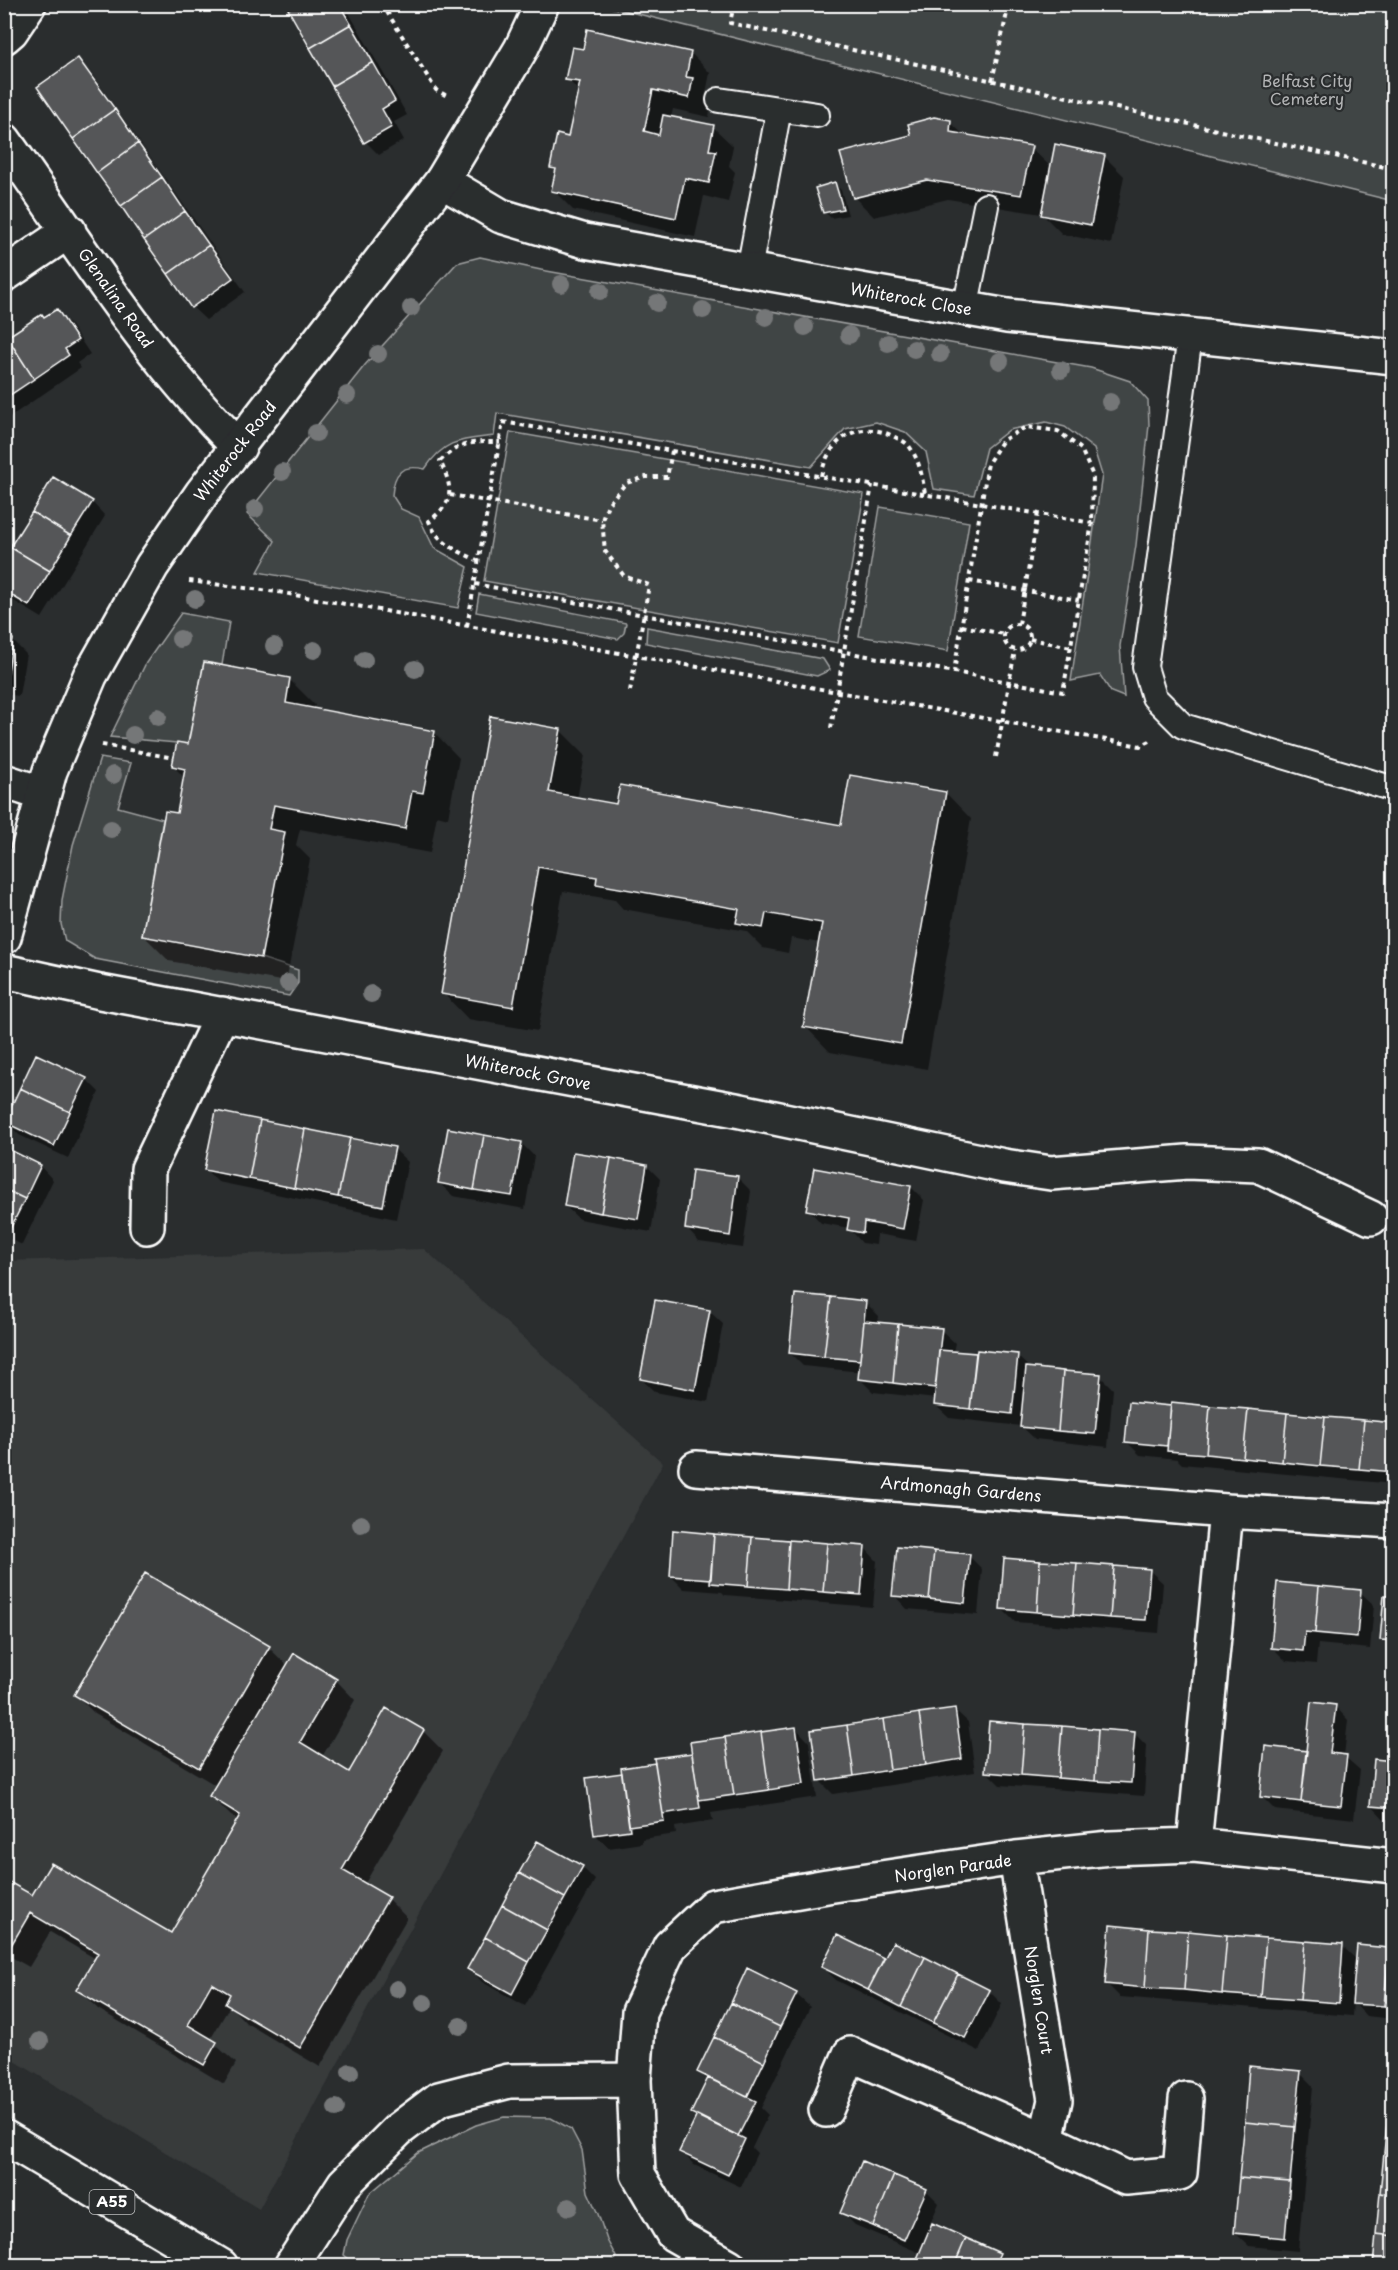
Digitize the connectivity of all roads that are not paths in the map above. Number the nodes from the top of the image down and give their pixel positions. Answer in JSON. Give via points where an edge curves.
{"nodes":[{"id":1,"x":29,"y":4,"type":"edge"},
{"id":2,"x":542,"y":4,"type":"edge"},
{"id":3,"x":4,"y":37,"type":"edge"},
{"id":4,"x":719,"y":100,"type":"dead end"},
{"id":5,"x":779,"y":110,"type":"junction"},
{"id":6,"x":817,"y":115,"type":"dead end"},
{"id":7,"x":4,"y":140,"type":"edge"},
{"id":8,"x":442,"y":181,"type":"junction"},
{"id":9,"x":986,"y":206,"type":"dead end"},
{"id":10,"x":69,"y":231,"type":"junction"},
{"id":11,"x":749,"y":270,"type":"junction"},
{"id":12,"x":4,"y":275,"type":"edge"},
{"id":13,"x":965,"y":309,"type":"junction"},
{"id":14,"x":1190,"y":336,"type":"junction"},
{"id":15,"x":1394,"y":357,"type":"edge"},
{"id":16,"x":239,"y":447,"type":"junction"},
{"id":17,"x":4,"y":781,"type":"edge"},
{"id":18,"x":1394,"y":789,"type":"edge"},
{"id":19,"x":43,"y":794,"type":"junction"},
{"id":20,"x":4,"y":937,"type":"edge"},
{"id":21,"x":4,"y":971,"type":"edge"},
{"id":22,"x":222,"y":1014,"type":"junction"},
{"id":23,"x":1371,"y":1218,"type":"dead end"},
{"id":24,"x":147,"y":1227,"type":"dead end"},
{"id":25,"x":696,"y":1468,"type":"dead end"},
{"id":26,"x":1226,"y":1511,"type":"junction"},
{"id":27,"x":1394,"y":1521,"type":"edge"},
{"id":28,"x":1194,"y":1845,"type":"junction"},
{"id":29,"x":1016,"y":1858,"type":"junction"},
{"id":30,"x":1394,"y":1866,"type":"edge"},
{"id":31,"x":634,"y":2080,"type":"junction"},
{"id":32,"x":1186,"y":2099,"type":"dead end"},
{"id":33,"x":826,"y":2110,"type":"dead end"},
{"id":34,"x":4,"y":2137,"type":"edge"},
{"id":35,"x":1046,"y":2140,"type":"junction"},
{"id":36,"x":692,"y":2256,"type":"edge"},
{"id":37,"x":221,"y":2265,"type":"edge"},
{"id":38,"x":291,"y":2265,"type":"edge"},
{"id":39,"x":729,"y":2265,"type":"edge"}],
"edges":[{"from":1,"to":3,"type":"main road"},
{"from":2,"to":8,"type":"main road","name":"Whiterock Road","via":[[521,49]]},
{"from":4,"to":5,"type":"lane"},
{"from":5,"to":6,"type":"lane"},
{"from":5,"to":11,"type":"lane"},
{"from":7,"to":10,"type":"main road","name":"Glenalina Road"},
{"from":8,"to":11,"type":"main road","name":"Whiterock Close","via":[[511,219],[585,240]]},
{"from":8,"to":16,"type":"main road","name":"Whiterock Road"},
{"from":9,"to":13,"type":"lane"},
{"from":10,"to":12,"type":"main road"},
{"from":10,"to":16,"type":"main road","name":"Glenalina Road","via":[[151,349]]},
{"from":11,"to":13,"type":"main road","name":"Whiterock Close"},
{"from":13,"to":14,"type":"main road","name":"Whiterock Close"},
{"from":14,"to":15,"type":"main road","name":"Whiterock Close"},
{"from":14,"to":18,"type":"lane","via":[[1145,667],[1154,697],[1183,726]]},
{"from":16,"to":19,"type":"main road","name":"Whiterock Road","via":[[152,566],[90,676]]},
{"from":17,"to":19,"type":"main road"},
{"from":19,"to":20,"type":"main road","name":"Whiterock Road"},
{"from":21,"to":22,"type":"main road","name":"Whiterock Grove"},
{"from":22,"to":23,"type":"main road","name":"Whiterock Grove","via":[[1051,1173],[1187,1162],[1258,1165]]},
{"from":22,"to":24,"type":"main road","via":[[148,1169]]},
{"from":25,"to":26,"type":"main road","name":"Ardmonagh Gardens"},
{"from":26,"to":27,"type":"main road","name":"Ardmonagh Gardens"},
{"from":26,"to":28,"type":"main road"},
{"from":28,"to":29,"type":"main road","name":"Norglen Parade","via":[[1110,1848]]},
{"from":28,"to":30,"type":"main road","name":"Norglen Parade"},
{"from":29,"to":31,"type":"main road","name":"Norglen Parade","via":[[713,1906],[670,1946],[639,2012]]},
{"from":29,"to":35,"type":"main road","name":"Norglen Court","via":[[1055,2100]]},
{"from":31,"to":36,"type":"main road","name":"Norglen Parade","via":[[638,2174],[673,2234]]},
{"from":31,"to":38,"type":"main road","via":[[509,2081],[440,2098],[398,2130],[344,2184]]},
{"from":32,"to":35,"type":"main road","via":[[1180,2173],[1126,2178]]},
{"from":33,"to":35,"type":"main road","via":[[850,2054]]},
{"from":34,"to":37,"type":"main road","number":"A55"},
{"from":36,"to":39,"type":"main road","name":"Norglen Parade"}]}
